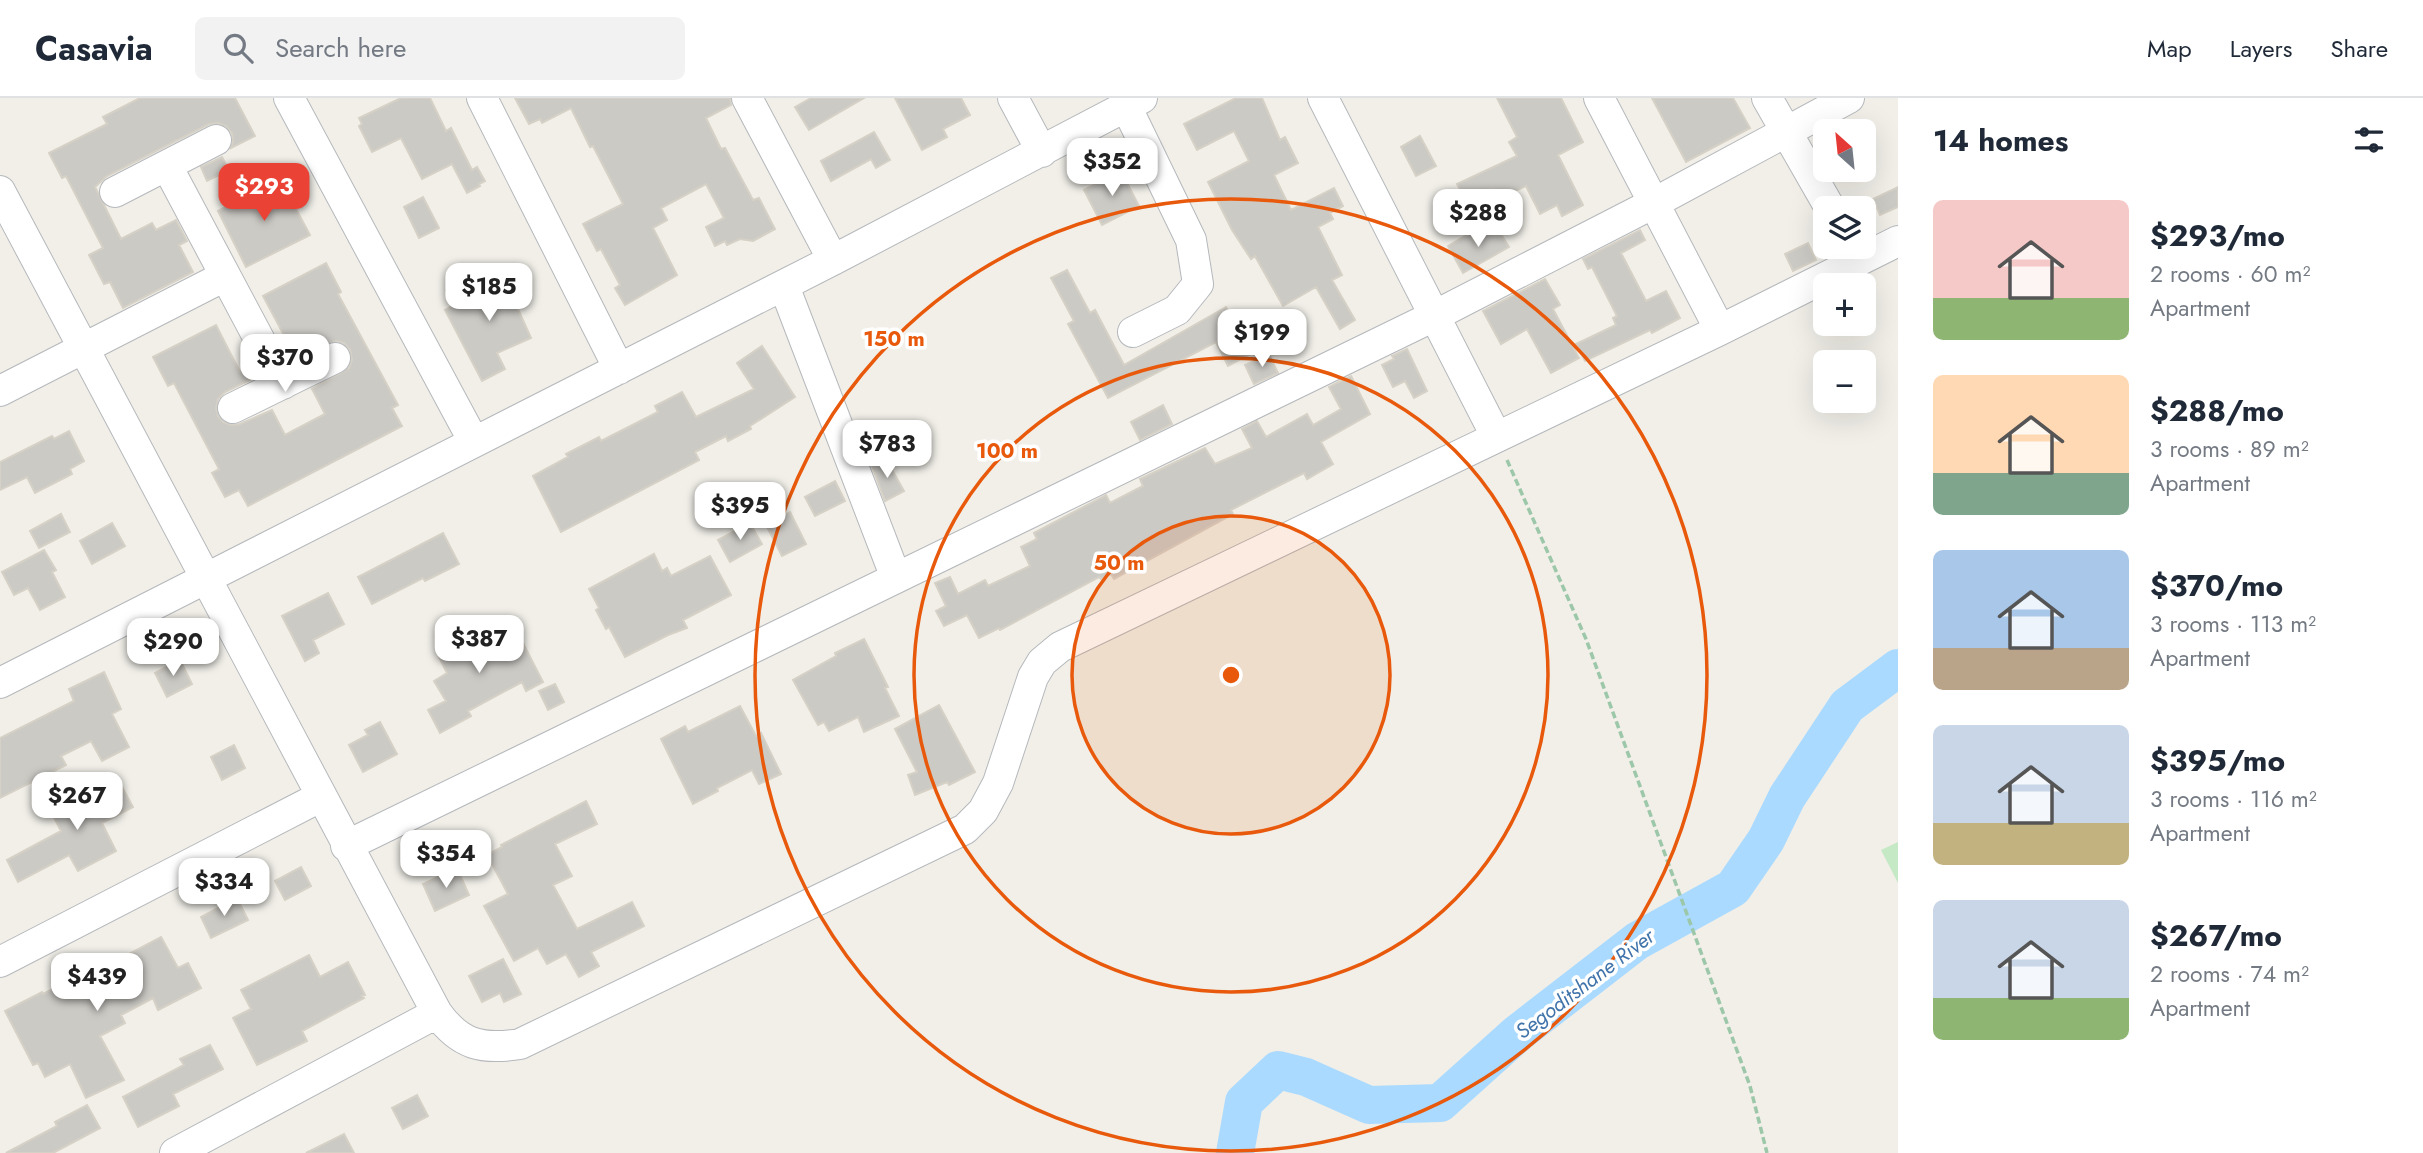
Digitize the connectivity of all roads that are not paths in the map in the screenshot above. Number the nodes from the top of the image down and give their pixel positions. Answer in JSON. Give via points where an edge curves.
{"nodes":[{"id":1,"x":289,"y":98,"type":"edge"},
{"id":2,"x":482,"y":98,"type":"edge"},
{"id":3,"x":747,"y":98,"type":"edge"},
{"id":4,"x":1013,"y":98,"type":"edge"},
{"id":5,"x":1323,"y":98,"type":"edge"},
{"id":6,"x":1599,"y":98,"type":"edge"},
{"id":7,"x":1767,"y":98,"type":"edge"},
{"id":8,"x":1849,"y":98,"type":"edge"},
{"id":9,"x":1134,"y":102,"type":"edge"},
{"id":10,"x":1784,"y":131,"type":"junction"},
{"id":11,"x":216,"y":140,"type":"dead end"},
{"id":12,"x":1042,"y":152,"type":"junction"},
{"id":13,"x":167,"y":166,"type":"junction"},
{"id":14,"x":0,"y":191,"type":"edge"},
{"id":15,"x":115,"y":192,"type":"dead end"},
{"id":16,"x":1823,"y":196,"type":"edge"},
{"id":17,"x":1654,"y":203,"type":"junction"},
{"id":18,"x":1898,"y":241,"type":"edge"},
{"id":19,"x":1876,"y":247,"type":"edge"},
{"id":20,"x":1846,"y":259,"type":"edge"},
{"id":21,"x":833,"y":260,"type":"junction"},
{"id":22,"x":225,"y":276,"type":"junction"},
{"id":23,"x":784,"y":286,"type":"junction"},
{"id":24,"x":1434,"y":316,"type":"junction"},
{"id":25,"x":1720,"y":330,"type":"junction"},
{"id":26,"x":1133,"y":332,"type":"dead end"},
{"id":27,"x":83,"y":348,"type":"junction"},
{"id":28,"x":335,"y":358,"type":"dead end"},
{"id":29,"x":619,"y":369,"type":"junction"},
{"id":30,"x":283,"y":384,"type":"junction"},
{"id":31,"x":0,"y":391,"type":"edge"},
{"id":32,"x":233,"y":408,"type":"dead end"},
{"id":33,"x":1496,"y":436,"type":"junction"},
{"id":34,"x":474,"y":442,"type":"junction"},
{"id":35,"x":896,"y":578,"type":"junction"},
{"id":36,"x":207,"y":579,"type":"junction"},
{"id":37,"x":0,"y":683,"type":"edge"},
{"id":38,"x":320,"y":797,"type":"junction"},
{"id":39,"x":346,"y":846,"type":"junction"},
{"id":40,"x":0,"y":962,"type":"edge"},
{"id":41,"x":437,"y":1013,"type":"junction"},
{"id":42,"x":175,"y":1153,"type":"edge"}],
"edges":[{"from":1,"to":34,"type":"street"},
{"from":2,"to":29,"type":"street"},
{"from":3,"to":21,"type":"street"},
{"from":4,"to":12,"type":"street"},
{"from":5,"to":24,"type":"street"},
{"from":6,"to":17,"type":"street"},
{"from":7,"to":10,"type":"street"},
{"from":8,"to":10,"type":"street"},
{"from":9,"to":12,"type":"street"},
{"from":9,"to":26,"type":"street","via":[[1191,240],[1198,284],[1177,310]]},
{"from":10,"to":16,"type":"street"},
{"from":10,"to":17,"type":"street"},
{"from":11,"to":13,"type":"street"},
{"from":12,"to":21,"type":"street"},
{"from":13,"to":15,"type":"street"},
{"from":13,"to":22,"type":"street"},
{"from":14,"to":27,"type":"street"},
{"from":17,"to":24,"type":"street"},
{"from":17,"to":25,"type":"street"},
{"from":18,"to":19,"type":"street"},
{"from":20,"to":25,"type":"street"},
{"from":21,"to":23,"type":"street"},
{"from":22,"to":27,"type":"street"},
{"from":22,"to":30,"type":"street"},
{"from":23,"to":29,"type":"street"},
{"from":23,"to":35,"type":"street"},
{"from":24,"to":33,"type":"street"},
{"from":24,"to":35,"type":"street"},
{"from":25,"to":33,"type":"street"},
{"from":27,"to":31,"type":"street"},
{"from":27,"to":36,"type":"street"},
{"from":28,"to":30,"type":"street"},
{"from":29,"to":34,"type":"street"},
{"from":30,"to":32,"type":"street"},
{"from":33,"to":41,"type":"street","via":[[1060,647],[1033,677],[998,783],[983,811],[965,829],[520,1044],[477,1046],[453,1031]]},
{"from":34,"to":36,"type":"street"},
{"from":35,"to":39,"type":"street"},
{"from":36,"to":37,"type":"street"},
{"from":36,"to":38,"type":"street"},
{"from":38,"to":39,"type":"street"},
{"from":38,"to":40,"type":"street"},
{"from":39,"to":41,"type":"street"},
{"from":41,"to":42,"type":"street"}]}
